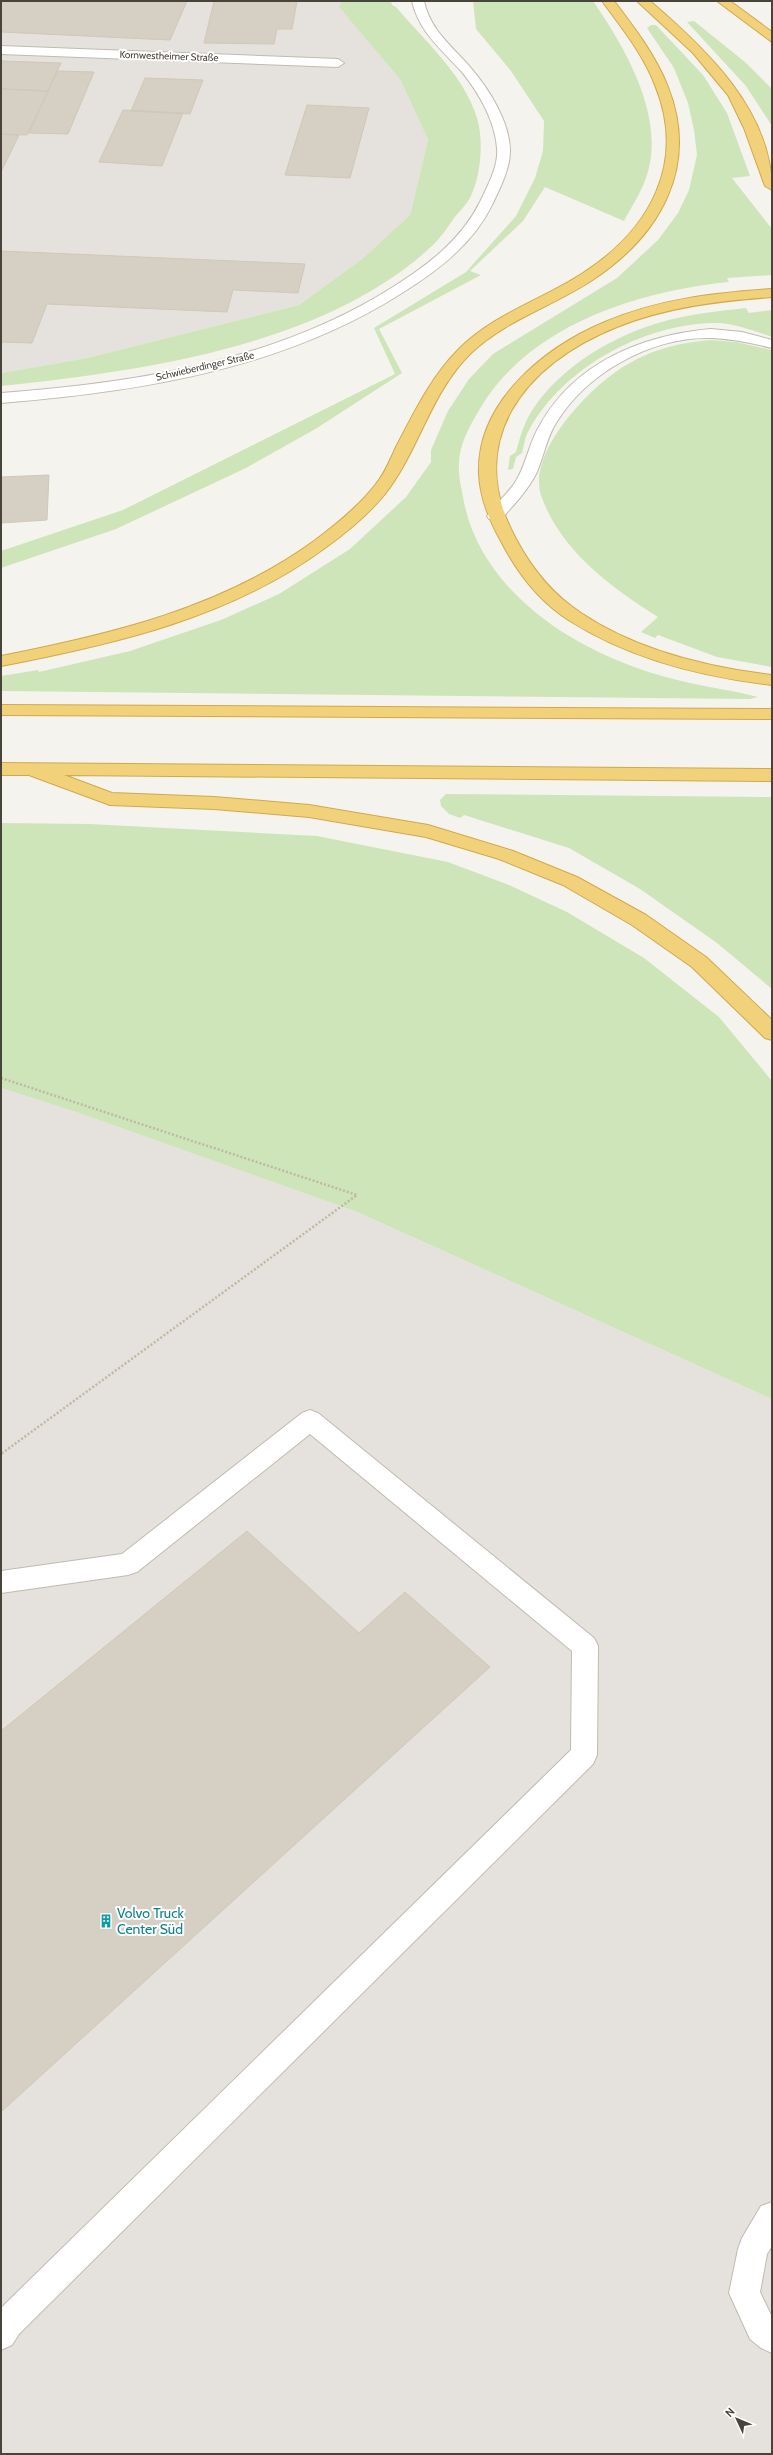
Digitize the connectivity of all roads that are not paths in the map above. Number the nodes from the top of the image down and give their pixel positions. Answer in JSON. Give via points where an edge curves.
{"nodes":[{"id":1,"x":418,"y":1,"type":"edge"},
{"id":2,"x":608,"y":1,"type":"edge"},
{"id":3,"x":643,"y":1,"type":"edge"},
{"id":4,"x":723,"y":1,"type":"edge"},
{"id":5,"x":772,"y":38,"type":"edge"},
{"id":6,"x":1,"y":50,"type":"edge"},
{"id":7,"x":338,"y":63,"type":"dead end"},
{"id":8,"x":772,"y":186,"type":"edge"},
{"id":9,"x":772,"y":293,"type":"edge"},
{"id":10,"x":772,"y":344,"type":"edge"},
{"id":11,"x":1,"y":398,"type":"edge"},
{"id":12,"x":495,"y":516,"type":"junction"},
{"id":13,"x":1,"y":661,"type":"edge"},
{"id":14,"x":772,"y":680,"type":"edge"},
{"id":15,"x":1,"y":710,"type":"edge"},
{"id":16,"x":772,"y":714,"type":"edge"},
{"id":17,"x":1,"y":769,"type":"edge"},
{"id":18,"x":30,"y":769,"type":"junction"},
{"id":19,"x":772,"y":775,"type":"edge"},
{"id":20,"x":772,"y":1034,"type":"edge"},
{"id":21,"x":1,"y":1582,"type":"edge"},
{"id":22,"x":772,"y":2217,"type":"edge"},
{"id":23,"x":1,"y":2334,"type":"edge"},
{"id":24,"x":772,"y":2337,"type":"edge"}],
"edges":[{"from":1,"to":11,"type":"street","name":"Schwieberdinger Straße","via":[[419,12],[432,32],[468,72],[498,121],[504,151],[494,187],[483,213],[454,249],[419,278],[356,316],[300,340],[234,361],[132,383]]},
{"from":2,"to":13,"type":"highway","via":[[643,50],[663,89],[672,123],[674,156],[672,174],[664,197],[651,219],[626,247],[590,276],[509,318],[464,351],[440,379],[388,480],[359,513],[311,553],[248,588],[179,618],[93,644]]},
{"from":3,"to":8,"type":"highway","via":[[695,49],[742,108]]},
{"from":4,"to":5,"type":"highway"},
{"from":6,"to":7,"type":"street","name":"Kornwestheimer Straße"},
{"from":9,"to":12,"type":"highway","via":[[737,295],[672,305],[604,327],[561,351],[536,371],[509,401],[498,421],[488,451],[490,496]]},
{"from":10,"to":12,"type":"street","via":[[717,332],[691,334],[619,356],[579,387],[552,418],[538,443],[525,481]]},
{"from":12,"to":14,"type":"highway","via":[[521,564],[554,601],[581,620],[623,641],[662,656],[704,669]]},
{"from":15,"to":16,"type":"highway"},
{"from":17,"to":18,"type":"highway"},
{"from":18,"to":19,"type":"highway"},
{"from":18,"to":20,"type":"highway","via":[[110,799],[214,803],[309,811],[428,831],[506,855],[570,881],[640,920],[699,962],[759,1018]]},
{"from":21,"to":23,"type":"street","via":[[128,1564],[310,1420],[585,1646],[584,1755],[14,2318]]},
{"from":22,"to":24,"type":"street","via":[[753,2249],[744,2292],[761,2328]]}]}
